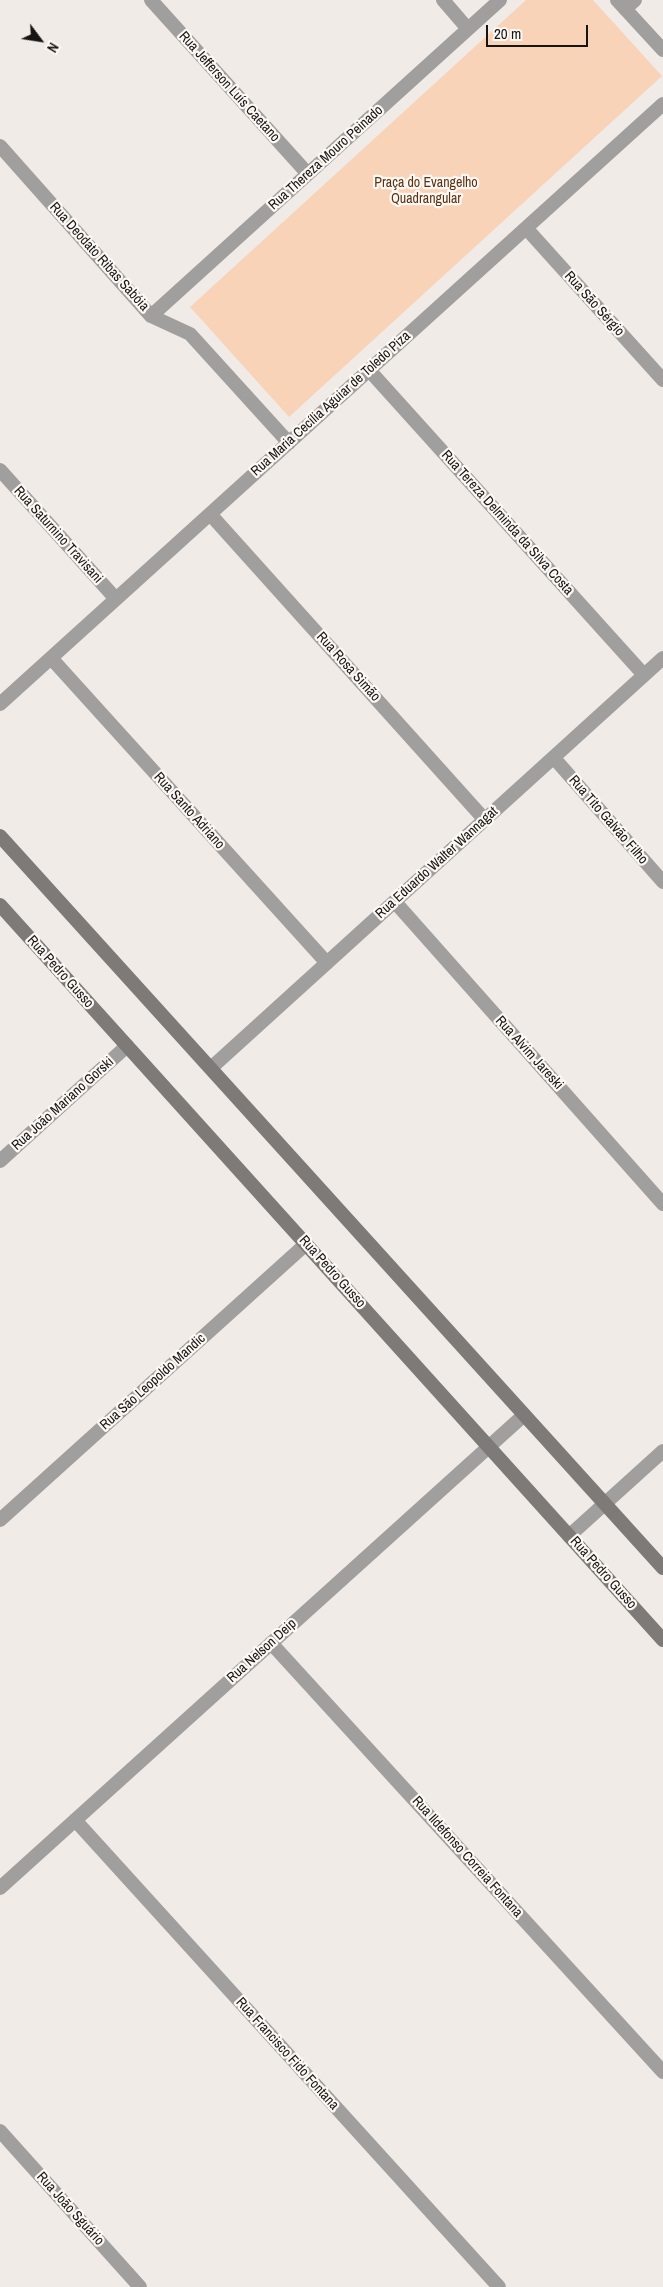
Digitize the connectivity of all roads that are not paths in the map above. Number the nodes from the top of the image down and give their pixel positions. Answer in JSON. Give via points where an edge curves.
{"nodes":[{"id":1,"x":150,"y":0,"type":"edge"},
{"id":2,"x":443,"y":0,"type":"edge"},
{"id":3,"x":500,"y":0,"type":"edge"},
{"id":4,"x":626,"y":3,"type":"edge"},
{"id":5,"x":468,"y":29,"type":"junction"},
{"id":6,"x":663,"y":50,"type":"edge"},
{"id":7,"x":663,"y":104,"type":"edge"},
{"id":8,"x":0,"y":146,"type":"edge"},
{"id":9,"x":308,"y":174,"type":"junction"},
{"id":10,"x":526,"y":228,"type":"junction"},
{"id":11,"x":151,"y":316,"type":"junction"},
{"id":12,"x":369,"y":370,"type":"junction"},
{"id":13,"x":663,"y":380,"type":"edge"},
{"id":14,"x":289,"y":443,"type":"junction"},
{"id":15,"x":0,"y":470,"type":"edge"},
{"id":16,"x":210,"y":514,"type":"junction"},
{"id":17,"x":116,"y":599,"type":"junction"},
{"id":18,"x":51,"y":658,"type":"junction"},
{"id":19,"x":663,"y":658,"type":"edge"},
{"id":20,"x":644,"y":675,"type":"junction"},
{"id":21,"x":0,"y":704,"type":"edge"},
{"id":22,"x":554,"y":758,"type":"junction"},
{"id":23,"x":485,"y":820,"type":"junction"},
{"id":24,"x":0,"y":836,"type":"edge"},
{"id":25,"x":663,"y":882,"type":"edge"},
{"id":26,"x":395,"y":902,"type":"junction"},
{"id":27,"x":0,"y":905,"type":"edge"},
{"id":28,"x":327,"y":963,"type":"junction"},
{"id":29,"x":127,"y":1046,"type":"junction"},
{"id":30,"x":211,"y":1068,"type":"junction"},
{"id":31,"x":0,"y":1161,"type":"edge"},
{"id":32,"x":663,"y":1204,"type":"edge"},
{"id":33,"x":306,"y":1244,"type":"junction"},
{"id":34,"x":524,"y":1415,"type":"junction"},
{"id":35,"x":489,"y":1447,"type":"junction"},
{"id":36,"x":663,"y":1451,"type":"edge"},
{"id":37,"x":604,"y":1504,"type":"junction"},
{"id":38,"x":0,"y":1520,"type":"edge"},
{"id":39,"x":569,"y":1536,"type":"junction"},
{"id":40,"x":663,"y":1568,"type":"edge"},
{"id":41,"x":663,"y":1640,"type":"edge"},
{"id":42,"x":272,"y":1643,"type":"junction"},
{"id":43,"x":75,"y":1820,"type":"junction"},
{"id":44,"x":0,"y":1888,"type":"edge"},
{"id":45,"x":663,"y":2072,"type":"edge"},
{"id":46,"x":0,"y":2130,"type":"edge"},
{"id":47,"x":140,"y":2287,"type":"edge"},
{"id":48,"x":499,"y":2287,"type":"edge"}],
"edges":[{"from":1,"to":9,"type":"street","name":"Rua Jefferson Luís Caetano"},
{"from":2,"to":5,"type":"street"},
{"from":3,"to":5,"type":"street","name":"Rua Thereza Mouro Peinado"},
{"from":4,"to":6,"type":"street"},
{"from":5,"to":9,"type":"street","name":"Rua Thereza Mouro Peinado"},
{"from":7,"to":10,"type":"street","name":"Rua Maria Cecília Aguiar de Toledo Piza"},
{"from":8,"to":11,"type":"street","name":"Rua Deodato Ribas Sabóia"},
{"from":9,"to":11,"type":"street","name":"Rua Thereza Mouro Peinado"},
{"from":10,"to":12,"type":"street","name":"Rua Maria Cecília Aguiar de Toledo Piza"},
{"from":10,"to":13,"type":"street","name":"Rua São Sérgio"},
{"from":11,"to":14,"type":"street","name":"Rua Deodato Ribas Sabóia","via":[[190,334]]},
{"from":12,"to":14,"type":"street","name":"Rua Maria Cecília Aguiar de Toledo Piza"},
{"from":12,"to":20,"type":"street","name":"Rua Tereza Delminda da Silva Costa"},
{"from":14,"to":16,"type":"street","name":"Rua Maria Cecília Aguiar de Toledo Piza"},
{"from":15,"to":17,"type":"street","name":"Rua Saturnino Travisani"},
{"from":16,"to":17,"type":"street","name":"Rua Maria Cecília Aguiar de Toledo Piza"},
{"from":16,"to":23,"type":"street","name":"Rua Rosa Simão"},
{"from":17,"to":18,"type":"street","name":"Rua Maria Cecília Aguiar de Toledo Piza"},
{"from":18,"to":21,"type":"street","name":"Rua Maria Cecília Aguiar de Toledo Piza"},
{"from":18,"to":28,"type":"street","name":"Rua Santo Adriano"},
{"from":19,"to":20,"type":"street","name":"Rua Eduardo Walter Wannagat"},
{"from":20,"to":22,"type":"street","name":"Rua Eduardo Walter Wannagat"},
{"from":22,"to":23,"type":"street","name":"Rua Eduardo Walter Wannagat"},
{"from":22,"to":25,"type":"street","name":"Rua Tito Galvão Filho"},
{"from":23,"to":26,"type":"street","name":"Rua Eduardo Walter Wannagat"},
{"from":24,"to":30,"type":"main road"},
{"from":26,"to":28,"type":"street","name":"Rua Eduardo Walter Wannagat"},
{"from":26,"to":32,"type":"street","name":"Rua Alvim Jareski"},
{"from":27,"to":29,"type":"main road","name":"Rua Pedro Gusso"},
{"from":28,"to":30,"type":"street","name":"Rua Eduardo Walter Wannagat"},
{"from":29,"to":31,"type":"street","name":"Rua João Mariano Gorski"},
{"from":29,"to":33,"type":"main road","name":"Rua Pedro Gusso"},
{"from":30,"to":34,"type":"main road"},
{"from":33,"to":35,"type":"main road","name":"Rua Pedro Gusso"},
{"from":33,"to":38,"type":"street","name":"Rua São Leopoldo Mandic"},
{"from":34,"to":35,"type":"street","name":"Rua Nelson Deip"},
{"from":34,"to":37,"type":"main road"},
{"from":35,"to":39,"type":"main road","name":"Rua Pedro Gusso"},
{"from":35,"to":42,"type":"street","name":"Rua Nelson Deip"},
{"from":36,"to":37,"type":"street"},
{"from":37,"to":39,"type":"street"},
{"from":37,"to":40,"type":"main road"},
{"from":39,"to":41,"type":"main road","name":"Rua Pedro Gusso"},
{"from":42,"to":43,"type":"street","name":"Rua Nelson Deip"},
{"from":42,"to":45,"type":"street","name":"Rua Ildefonso Correia Fontana"},
{"from":43,"to":44,"type":"street","name":"Rua Nelson Deip"},
{"from":43,"to":48,"type":"street","name":"Rua Francisco Fido Fontana"},
{"from":46,"to":47,"type":"street","name":"Rua João Sguário"}]}
